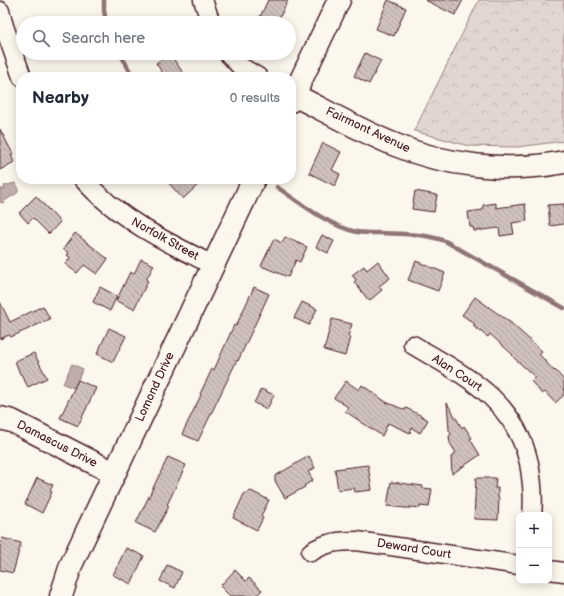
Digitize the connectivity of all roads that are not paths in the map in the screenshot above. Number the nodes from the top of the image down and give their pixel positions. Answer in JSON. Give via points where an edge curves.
{"nodes":[{"id":1,"x":203,"y":0,"type":"edge"},
{"id":2,"x":339,"y":0,"type":"edge"},
{"id":3,"x":0,"y":11,"type":"edge"},
{"id":4,"x":209,"y":16,"type":"edge"},
{"id":5,"x":234,"y":60,"type":"edge"},
{"id":6,"x":20,"y":72,"type":"edge"},
{"id":7,"x":250,"y":72,"type":"edge"},
{"id":8,"x":296,"y":89,"type":"edge"},
{"id":9,"x":296,"y":99,"type":"edge"},
{"id":10,"x":564,"y":162,"type":"edge"},
{"id":11,"x":88,"y":184,"type":"edge"},
{"id":12,"x":252,"y":184,"type":"edge"},
{"id":13,"x":213,"y":265,"type":"junction"},
{"id":14,"x":413,"y":345,"type":"dead end"},
{"id":15,"x":0,"y":418,"type":"edge"},
{"id":16,"x":114,"y":473,"type":"junction"},
{"id":17,"x":532,"y":512,"type":"edge"},
{"id":18,"x":311,"y":552,"type":"dead end"},
{"id":19,"x":516,"y":565,"type":"edge"},
{"id":20,"x":552,"y":570,"type":"edge"},
{"id":21,"x":564,"y":572,"type":"edge"},
{"id":22,"x":61,"y":596,"type":"edge"}],
"edges":[{"from":1,"to":4,"type":"street"},
{"from":2,"to":8,"type":"main road"},
{"from":3,"to":6,"type":"street"},
{"from":5,"to":7,"type":"street"},
{"from":9,"to":10,"type":"main road","name":"Fairmont Avenue","via":[[392,144],[425,155],[488,166],[525,167]]},
{"from":11,"to":13,"type":"street","name":"Norfolk Street","via":[[107,203],[133,222],[161,240]]},
{"from":12,"to":13,"type":"main road","name":"Lomond Drive"},
{"from":13,"to":16,"type":"main road","name":"Lomond Drive"},
{"from":14,"to":17,"type":"street","name":"Alan Court","via":[[467,377],[488,393],[514,424],[527,454],[531,472]]},
{"from":15,"to":16,"type":"main road","name":"Damascus Drive","via":[[12,421]]},
{"from":16,"to":22,"type":"main road","name":"Lomond Drive","via":[[70,564]]},
{"from":18,"to":19,"type":"street","name":"Deward Court","via":[[331,542],[357,540]]},
{"from":20,"to":21,"type":"street"}]}
